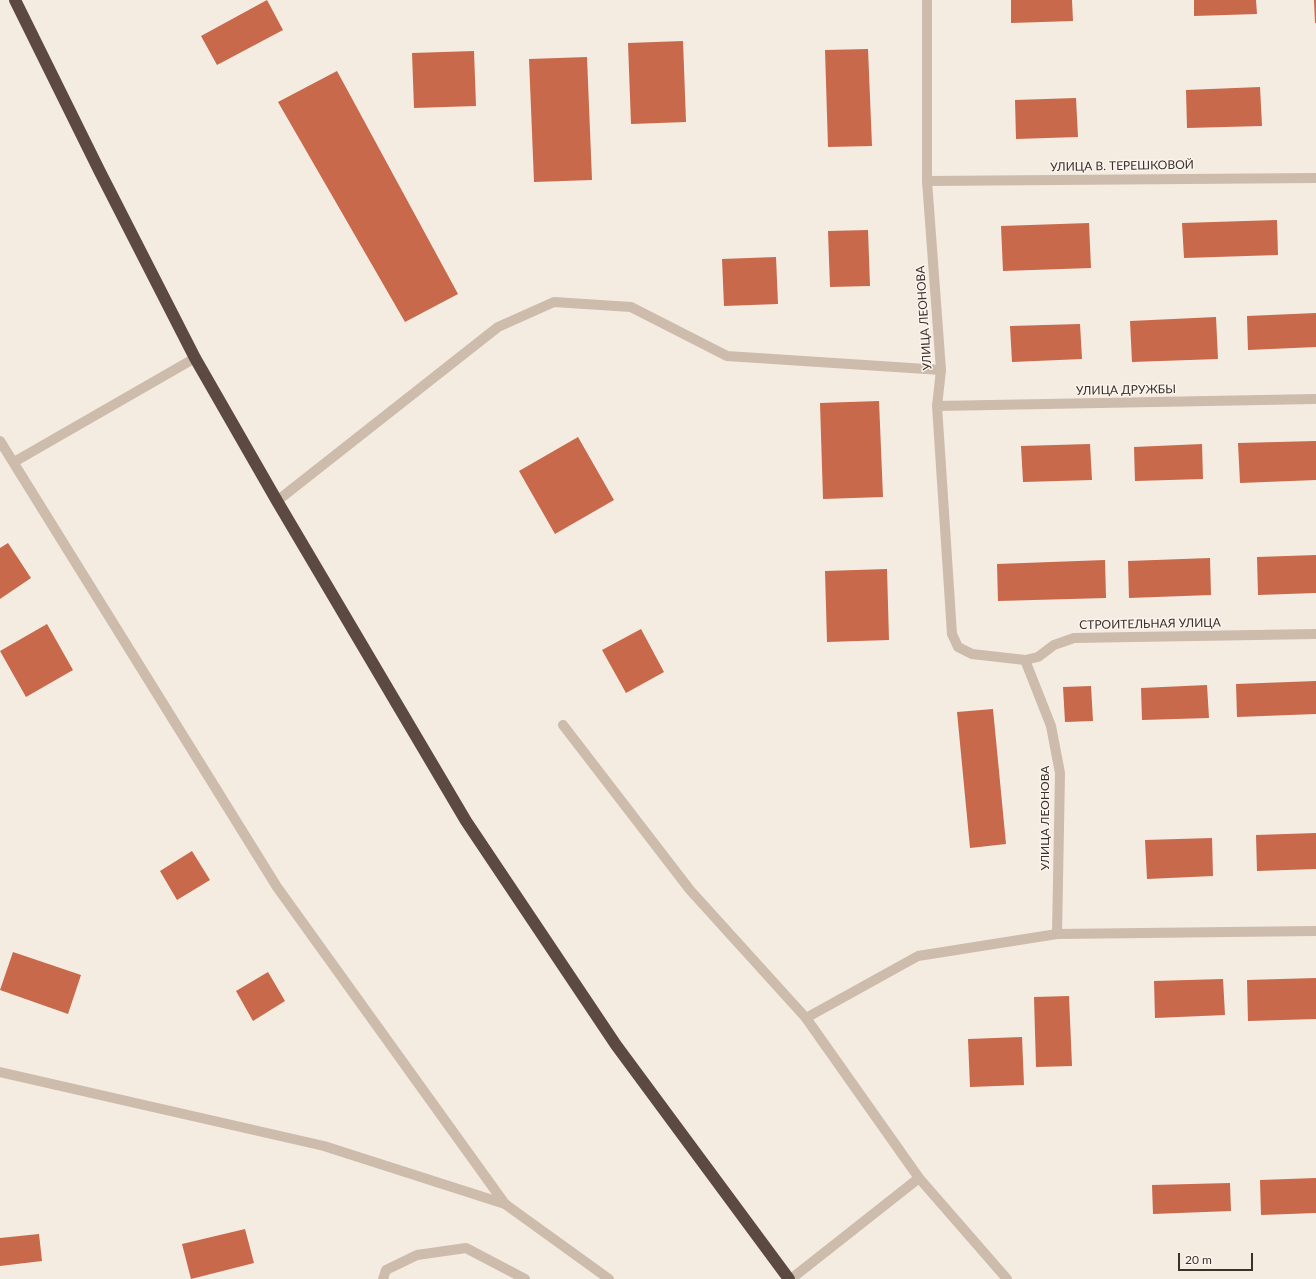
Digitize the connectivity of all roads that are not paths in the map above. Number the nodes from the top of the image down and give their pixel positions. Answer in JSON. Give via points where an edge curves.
{"nodes":[{"id":1,"x":16,"y":0,"type":"edge"},
{"id":2,"x":927,"y":0,"type":"edge"},
{"id":3,"x":1316,"y":178,"type":"edge"},
{"id":4,"x":927,"y":181,"type":"junction"},
{"id":5,"x":195,"y":358,"type":"junction"},
{"id":6,"x":941,"y":370,"type":"junction"},
{"id":7,"x":1316,"y":399,"type":"edge"},
{"id":8,"x":937,"y":406,"type":"junction"},
{"id":9,"x":0,"y":441,"type":"edge"},
{"id":10,"x":14,"y":462,"type":"junction"},
{"id":11,"x":277,"y":501,"type":"junction"},
{"id":12,"x":952,"y":634,"type":"joint"},
{"id":13,"x":1316,"y":634,"type":"edge"},
{"id":14,"x":1025,"y":660,"type":"junction"},
{"id":15,"x":563,"y":725,"type":"dead end"},
{"id":16,"x":1316,"y":931,"type":"edge"},
{"id":17,"x":1057,"y":934,"type":"junction"},
{"id":18,"x":806,"y":1018,"type":"junction"},
{"id":19,"x":0,"y":1072,"type":"edge"},
{"id":20,"x":919,"y":1178,"type":"junction"},
{"id":21,"x":505,"y":1204,"type":"junction"},
{"id":22,"x":383,"y":1279,"type":"edge"},
{"id":23,"x":525,"y":1279,"type":"edge"},
{"id":24,"x":609,"y":1279,"type":"edge"},
{"id":25,"x":790,"y":1279,"type":"edge"},
{"id":26,"x":1007,"y":1279,"type":"edge"}],
"edges":[{"from":1,"to":5,"type":"highway"},
{"from":2,"to":4,"type":"street","name":"УЛИЦА ЛЕОНОВА"},
{"from":3,"to":4,"type":"street","name":"УЛИЦА В. ТЕРЕШКОВОЙ"},
{"from":4,"to":6,"type":"street","name":"УЛИЦА ЛЕОНОВА"},
{"from":5,"to":10,"type":"street"},
{"from":5,"to":11,"type":"highway"},
{"from":6,"to":8,"type":"street","name":"УЛИЦА ЛЕОНОВА"},
{"from":6,"to":11,"type":"street","via":[[727,356],[631,307],[554,302],[498,327]]},
{"from":7,"to":8,"type":"street","name":"УЛИЦА ДРУЖБЫ"},
{"from":8,"to":12,"type":"street","name":"УЛИЦА ЛЕОНОВА"},
{"from":9,"to":10,"type":"street"},
{"from":10,"to":21,"type":"street","via":[[277,887]]},
{"from":11,"to":25,"type":"highway","via":[[466,821],[616,1045]]},
{"from":12,"to":14,"type":"street","name":"СТРОИТЕЛЬНАЯ УЛИЦА","via":[[958,647],[972,654]]},
{"from":13,"to":14,"type":"street","name":"СТРОИТЕЛЬНАЯ УЛИЦА","via":[[1074,638],[1054,645],[1038,657]]},
{"from":14,"to":17,"type":"street","name":"УЛИЦА ЛЕОНОВА","via":[[1051,726],[1060,774]]},
{"from":15,"to":18,"type":"street","via":[[690,890]]},
{"from":16,"to":17,"type":"street"},
{"from":17,"to":18,"type":"street","via":[[918,956]]},
{"from":18,"to":20,"type":"street"},
{"from":19,"to":21,"type":"street","via":[[324,1146]]},
{"from":20,"to":25,"type":"street"},
{"from":20,"to":26,"type":"street"},
{"from":21,"to":24,"type":"street"},
{"from":22,"to":23,"type":"street","via":[[386,1270],[417,1255],[466,1248]]}]}
